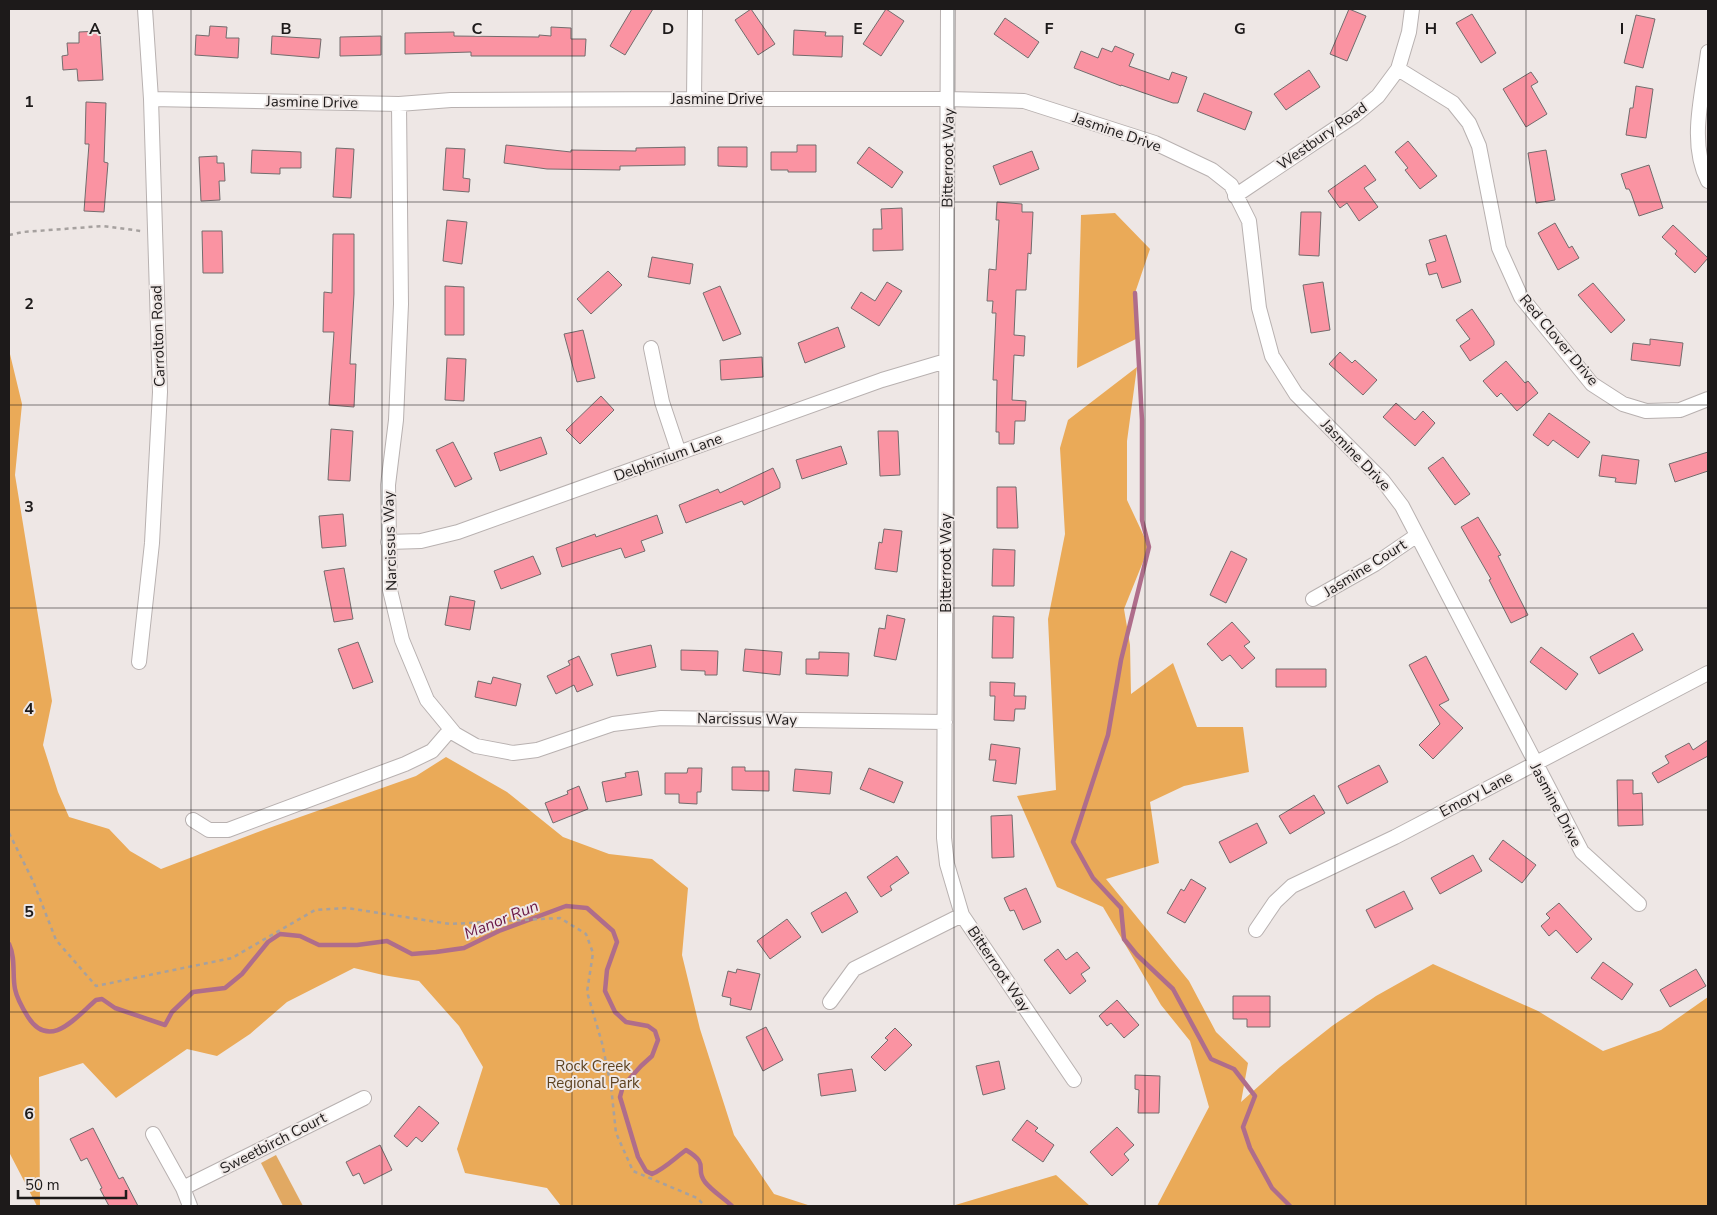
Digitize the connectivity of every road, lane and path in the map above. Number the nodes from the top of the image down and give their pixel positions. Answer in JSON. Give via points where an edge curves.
{"nodes":[{"id":1,"x":145,"y":9,"type":"edge"},
{"id":2,"x":695,"y":9,"type":"edge"},
{"id":3,"x":948,"y":9,"type":"edge"},
{"id":4,"x":1412,"y":9,"type":"edge"},
{"id":5,"x":1708,"y":52,"type":"edge"},
{"id":6,"x":1398,"y":69,"type":"junction"},
{"id":7,"x":151,"y":99,"type":"junction"},
{"id":8,"x":694,"y":99,"type":"junction"},
{"id":9,"x":948,"y":99,"type":"junction"},
{"id":10,"x":399,"y":104,"type":"junction"},
{"id":11,"x":1708,"y":181,"type":"edge"},
{"id":12,"x":1236,"y":196,"type":"junction"},
{"id":13,"x":155,"y":232,"type":"junction"},
{"id":14,"x":9,"y":235,"type":"edge"},
{"id":15,"x":651,"y":348,"type":"dead end"},
{"id":16,"x":946,"y":361,"type":"junction"},
{"id":17,"x":1708,"y":399,"type":"edge"},
{"id":18,"x":679,"y":453,"type":"junction"},
{"id":19,"x":1416,"y":536,"type":"junction"},
{"id":20,"x":388,"y":542,"type":"junction"},
{"id":21,"x":1314,"y":599,"type":"dead end"},
{"id":22,"x":139,"y":662,"type":"dead end"},
{"id":23,"x":1708,"y":673,"type":"edge"},
{"id":24,"x":945,"y":722,"type":"junction"},
{"id":25,"x":451,"y":729,"type":"junction"},
{"id":26,"x":1534,"y":763,"type":"junction"},
{"id":27,"x":193,"y":820,"type":"dead end"},
{"id":28,"x":9,"y":833,"type":"edge"},
{"id":29,"x":1639,"y":904,"type":"dead end"},
{"id":30,"x":962,"y":915,"type":"junction"},
{"id":31,"x":1256,"y":930,"type":"dead end"},
{"id":32,"x":830,"y":1002,"type":"dead end"},
{"id":33,"x":1074,"y":1080,"type":"dead end"},
{"id":34,"x":364,"y":1098,"type":"dead end"},
{"id":35,"x":153,"y":1134,"type":"dead end"},
{"id":36,"x":183,"y":1188,"type":"junction"},
{"id":37,"x":190,"y":1206,"type":"edge"},
{"id":38,"x":705,"y":1206,"type":"edge"}],
"edges":[{"from":1,"to":7,"type":"street","name":"Carrolton Road"},
{"from":2,"to":8,"type":"street"},
{"from":3,"to":9,"type":"street","name":"Bitterroot Way"},
{"from":4,"to":6,"type":"street","name":"Westbury Road"},
{"from":5,"to":11,"type":"street","via":[[1698,128],[1700,161]]},
{"from":6,"to":12,"type":"street","name":"Westbury Road","via":[[1378,96],[1354,116]]},
{"from":6,"to":17,"type":"street","name":"Red Clover Drive","via":[[1453,103],[1469,123],[1479,146],[1499,248],[1521,297],[1592,384],[1623,404],[1646,411],[1680,410]]},
{"from":7,"to":10,"type":"street","name":"Jasmine Drive"},
{"from":7,"to":13,"type":"street","name":"Carrolton Road"},
{"from":8,"to":9,"type":"street","name":"Jasmine Drive"},
{"from":8,"to":10,"type":"street","name":"Jasmine Drive","via":[[450,100]]},
{"from":9,"to":12,"type":"street","name":"Jasmine Drive","via":[[1024,101],[1154,143],[1212,170],[1231,185]]},
{"from":9,"to":16,"type":"street","name":"Bitterroot Way"},
{"from":10,"to":20,"type":"street","name":"Narcissus Way","via":[[401,304],[396,420],[388,485]]},
{"from":12,"to":19,"type":"street","name":"Jasmine Drive","via":[[1249,221],[1259,308],[1272,356],[1296,394],[1383,481],[1402,506]]},
{"from":13,"to":14,"type":"path","via":[[103,226]]},
{"from":13,"to":22,"type":"street","name":"Carrolton Road","via":[[160,392],[152,544]]},
{"from":15,"to":18,"type":"street","via":[[662,402]]},
{"from":16,"to":18,"type":"street","name":"Delphinium Lane","via":[[882,380]]},
{"from":16,"to":24,"type":"street","name":"Bitterroot Way"},
{"from":18,"to":20,"type":"street","name":"Delphinium Lane","via":[[458,532],[422,541]]},
{"from":19,"to":21,"type":"street","name":"Jasmine Court"},
{"from":19,"to":26,"type":"street","name":"Jasmine Drive"},
{"from":20,"to":25,"type":"street","name":"Narcissus Way","via":[[390,590],[402,640],[427,700]]},
{"from":23,"to":26,"type":"street","name":"Emory Lane"},
{"from":24,"to":25,"type":"street","name":"Narcissus Way","via":[[661,718],[613,724],[537,750],[513,753],[476,746]]},
{"from":24,"to":30,"type":"street","name":"Bitterroot Way","via":[[944,838],[947,864]]},
{"from":25,"to":27,"type":"street","via":[[432,751],[406,764],[228,830],[209,830]]},
{"from":26,"to":29,"type":"street","name":"Jasmine Drive","via":[[1582,852]]},
{"from":26,"to":31,"type":"street","name":"Emory Lane","via":[[1395,837],[1292,886],[1275,902]]},
{"from":28,"to":38,"type":"path","via":[[33,881],[56,940],[96,986],[232,958],[315,910],[347,908],[450,924],[560,918],[586,934],[593,953],[587,992],[611,1086],[616,1133],[633,1171],[697,1198]]},
{"from":30,"to":32,"type":"street","via":[[854,969]]},
{"from":30,"to":33,"type":"street","name":"Bitterroot Way"},
{"from":34,"to":36,"type":"street","name":"Sweetbirch Court"},
{"from":35,"to":36,"type":"street"},
{"from":36,"to":37,"type":"street"}]}
